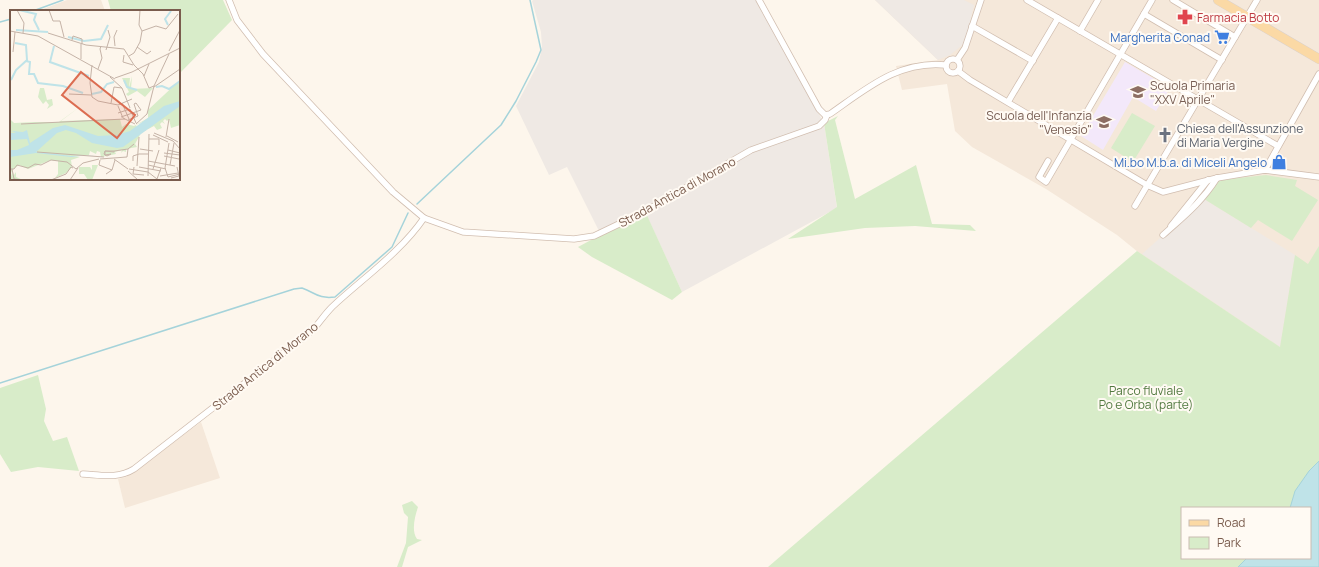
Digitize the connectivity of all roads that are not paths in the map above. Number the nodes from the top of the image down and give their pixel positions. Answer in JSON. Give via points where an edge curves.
{"nodes":[{"id":1,"x":229,"y":0,"type":"edge"},
{"id":2,"x":759,"y":0,"type":"edge"},
{"id":3,"x":981,"y":0,"type":"edge"},
{"id":4,"x":1027,"y":0,"type":"edge"},
{"id":5,"x":1098,"y":0,"type":"edge"},
{"id":6,"x":1152,"y":0,"type":"edge"},
{"id":7,"x":1173,"y":0,"type":"edge"},
{"id":8,"x":1218,"y":0,"type":"edge"},
{"id":9,"x":1257,"y":0,"type":"edge"},
{"id":10,"x":1144,"y":14,"type":"junction"},
{"id":11,"x":1247,"y":17,"type":"junction"},
{"id":12,"x":1058,"y":18,"type":"junction"},
{"id":13,"x":972,"y":26,"type":"junction"},
{"id":14,"x":1080,"y":31,"type":"junction"},
{"id":15,"x":1235,"y":37,"type":"junction"},
{"id":16,"x":1120,"y":55,"type":"junction"},
{"id":17,"x":1319,"y":59,"type":"edge"},
{"id":18,"x":957,"y":60,"type":"junction"},
{"id":19,"x":1222,"y":60,"type":"junction"},
{"id":20,"x":1033,"y":61,"type":"junction"},
{"id":21,"x":946,"y":65,"type":"junction"},
{"id":22,"x":958,"y":71,"type":"junction"},
{"id":23,"x":1319,"y":74,"type":"edge"},
{"id":24,"x":1198,"y":100,"type":"junction"},
{"id":25,"x":1008,"y":102,"type":"junction"},
{"id":26,"x":827,"y":115,"type":"junction"},
{"id":27,"x":1072,"y":139,"type":"junction"},
{"id":28,"x":1278,"y":146,"type":"junction"},
{"id":29,"x":1048,"y":161,"type":"dead end"},
{"id":30,"x":1265,"y":170,"type":"junction"},
{"id":31,"x":1319,"y":177,"type":"edge"},
{"id":32,"x":1217,"y":178,"type":"junction"},
{"id":33,"x":1208,"y":180,"type":"junction"},
{"id":34,"x":1147,"y":185,"type":"junction"},
{"id":35,"x":1135,"y":206,"type":"dead end"},
{"id":36,"x":424,"y":218,"type":"junction"},
{"id":37,"x":83,"y":474,"type":"dead end"}],
"edges":[{"from":1,"to":36,"type":"street","name":"Strada Antica di Morano","via":[[237,20],[263,54],[393,192]]},
{"from":2,"to":26,"type":"street","via":[[819,109],[822,114]]},
{"from":3,"to":13,"type":"street"},
{"from":4,"to":12,"type":"street"},
{"from":5,"to":14,"type":"street"},
{"from":6,"to":10,"type":"street"},
{"from":7,"to":15,"type":"street"},
{"from":8,"to":11,"type":"main road"},
{"from":9,"to":11,"type":"street"},
{"from":10,"to":16,"type":"street"},
{"from":10,"to":19,"type":"street"},
{"from":11,"to":15,"type":"street"},
{"from":11,"to":17,"type":"main road"},
{"from":12,"to":14,"type":"street"},
{"from":12,"to":20,"type":"street"},
{"from":13,"to":18,"type":"street","via":[[965,48]]},
{"from":13,"to":20,"type":"street"},
{"from":14,"to":16,"type":"street"},
{"from":15,"to":19,"type":"street"},
{"from":16,"to":24,"type":"street"},
{"from":16,"to":27,"type":"street"},
{"from":18,"to":21,"type":"street","via":[[950,60]]},
{"from":18,"to":22,"type":"street","via":[[960,65]]},
{"from":19,"to":24,"type":"street"},
{"from":20,"to":25,"type":"street"},
{"from":21,"to":22,"type":"street","via":[[950,72]]},
{"from":21,"to":26,"type":"street","name":"Strada Antica di Morano","via":[[916,66],[893,72]]},
{"from":22,"to":25,"type":"street"},
{"from":23,"to":28,"type":"street"},
{"from":24,"to":28,"type":"street"},
{"from":24,"to":34,"type":"street"},
{"from":25,"to":27,"type":"street"},
{"from":26,"to":36,"type":"street","name":"Strada Antica di Morano","via":[[819,126],[751,150],[644,212],[594,236],[574,239],[463,232]]},
{"from":27,"to":29,"type":"street","via":[[1046,182],[1038,177]]},
{"from":27,"to":34,"type":"street"},
{"from":28,"to":30,"type":"street"},
{"from":30,"to":31,"type":"street"},
{"from":30,"to":32,"type":"street"},
{"from":32,"to":33,"type":"street"},
{"from":32,"to":33,"type":"street","via":[[1203,199],[1185,218],[1165,233]]},
{"from":33,"to":34,"type":"street","via":[[1163,192]]},
{"from":34,"to":35,"type":"street"},
{"from":36,"to":37,"type":"street","name":"Strada Antica di Morano","via":[[417,229],[386,261],[331,308],[312,331],[134,469],[126,474],[114,476]]}]}
